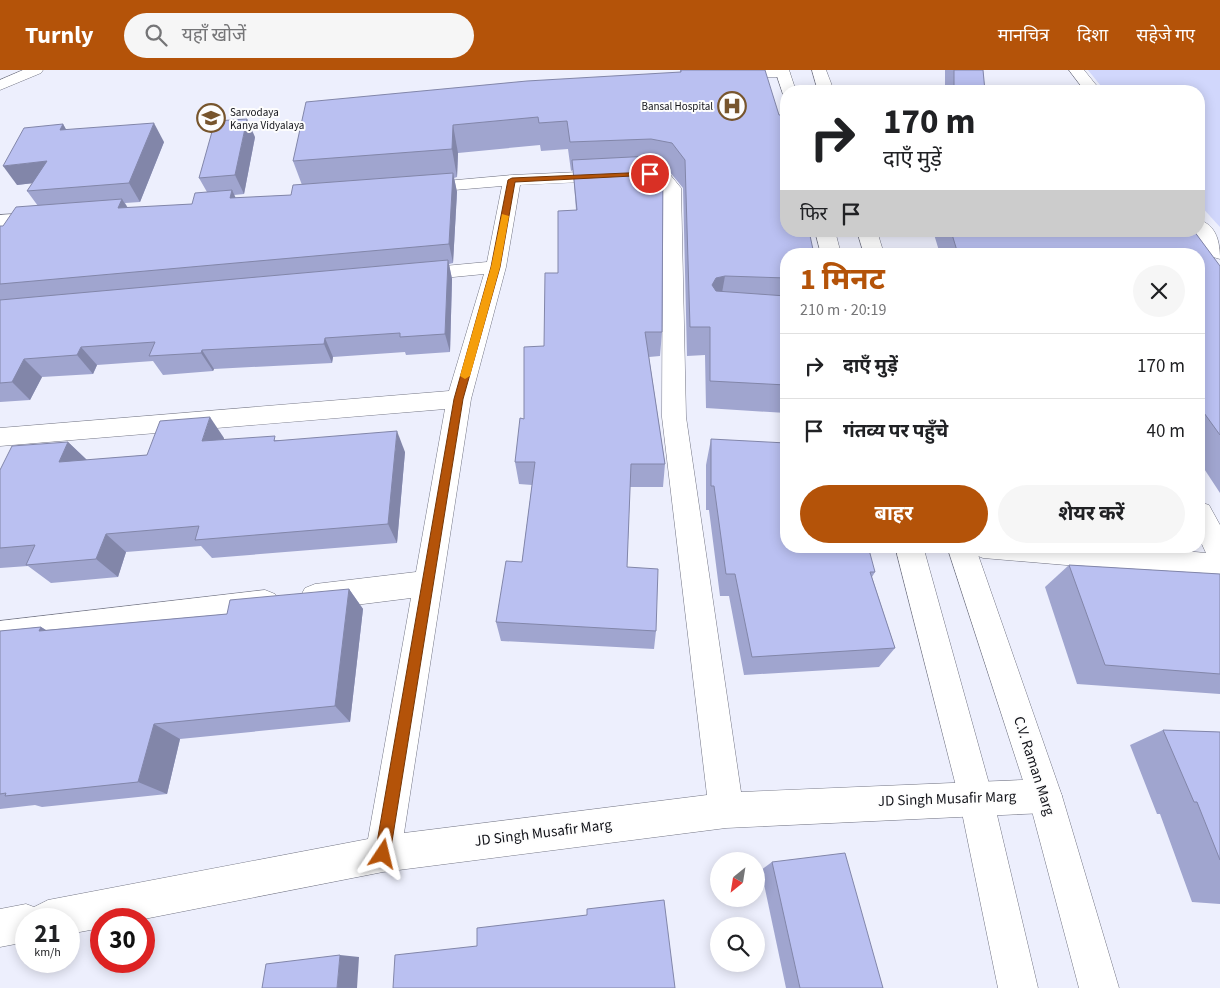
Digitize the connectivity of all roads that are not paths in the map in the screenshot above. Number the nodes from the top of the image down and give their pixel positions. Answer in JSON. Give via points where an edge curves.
{"nodes":[{"id":1,"x":36,"y":70,"type":"edge"},
{"id":2,"x":819,"y":70,"type":"edge"},
{"id":3,"x":1076,"y":70,"type":"edge"},
{"id":4,"x":782,"y":71,"type":"edge"},
{"id":5,"x":737,"y":73,"type":"edge"},
{"id":6,"x":0,"y":85,"type":"edge"},
{"id":7,"x":786,"y":85,"type":"edge"},
{"id":8,"x":824,"y":85,"type":"edge"},
{"id":9,"x":1088,"y":85,"type":"edge"},
{"id":10,"x":512,"y":180,"type":"junction"},
{"id":11,"x":404,"y":189,"type":"edge"},
{"id":12,"x":59,"y":216,"type":"edge"},
{"id":13,"x":0,"y":221,"type":"edge"},
{"id":14,"x":1205,"y":234,"type":"edge"},
{"id":15,"x":1220,"y":253,"type":"edge"},
{"id":16,"x":496,"y":267,"type":"junction"},
{"id":17,"x":387,"y":277,"type":"edge"},
{"id":18,"x":458,"y":399,"type":"junction"},
{"id":19,"x":0,"y":437,"type":"edge"},
{"id":20,"x":1205,"y":524,"type":"edge"},
{"id":21,"x":1220,"y":551,"type":"edge"},
{"id":22,"x":911,"y":553,"type":"edge"},
{"id":23,"x":963,"y":553,"type":"edge"},
{"id":24,"x":1066,"y":553,"type":"edge"},
{"id":25,"x":1220,"y":566,"type":"edge"},
{"id":26,"x":428,"y":583,"type":"junction"},
{"id":27,"x":0,"y":635,"type":"edge"},
{"id":28,"x":1045,"y":796,"type":"junction"},
{"id":29,"x":976,"y":798,"type":"junction"},
{"id":30,"x":726,"y":810,"type":"junction"},
{"id":31,"x":383,"y":854,"type":"junction"},
{"id":32,"x":80,"y":913,"type":"edge"},
{"id":33,"x":15,"y":925,"type":"edge"},
{"id":34,"x":0,"y":928,"type":"edge"},
{"id":35,"x":1018,"y":988,"type":"edge"},
{"id":36,"x":1099,"y":988,"type":"edge"}],
"edges":[{"from":1,"to":6,"type":"street"},
{"from":2,"to":8,"type":"street"},
{"from":3,"to":9,"type":"street"},
{"from":4,"to":5,"type":"street"},
{"from":4,"to":7,"type":"street"},
{"from":10,"to":11,"type":"street"},
{"from":10,"to":16,"type":"street"},
{"from":10,"to":30,"type":"street","via":[[650,174],[662,176],[672,188],[674,416]]},
{"from":12,"to":13,"type":"street"},
{"from":14,"to":15,"type":"street"},
{"from":16,"to":17,"type":"street"},
{"from":16,"to":18,"type":"street"},
{"from":18,"to":19,"type":"street"},
{"from":18,"to":26,"type":"street"},
{"from":20,"to":21,"type":"street"},
{"from":22,"to":29,"type":"street"},
{"from":23,"to":28,"type":"street","name":"C.V. Raman Marg"},
{"from":24,"to":25,"type":"street"},
{"from":26,"to":27,"type":"street"},
{"from":26,"to":31,"type":"street"},
{"from":28,"to":29,"type":"street","name":"JD Singh Musafir Marg"},
{"from":28,"to":36,"type":"street","name":"C.V. Raman Marg"},
{"from":29,"to":30,"type":"street","name":"JD Singh Musafir Marg"},
{"from":29,"to":35,"type":"street"},
{"from":30,"to":31,"type":"street","name":"JD Singh Musafir Marg"},
{"from":31,"to":32,"type":"street","name":"JD Singh Musafir Marg"},
{"from":33,"to":34,"type":"street"}]}
